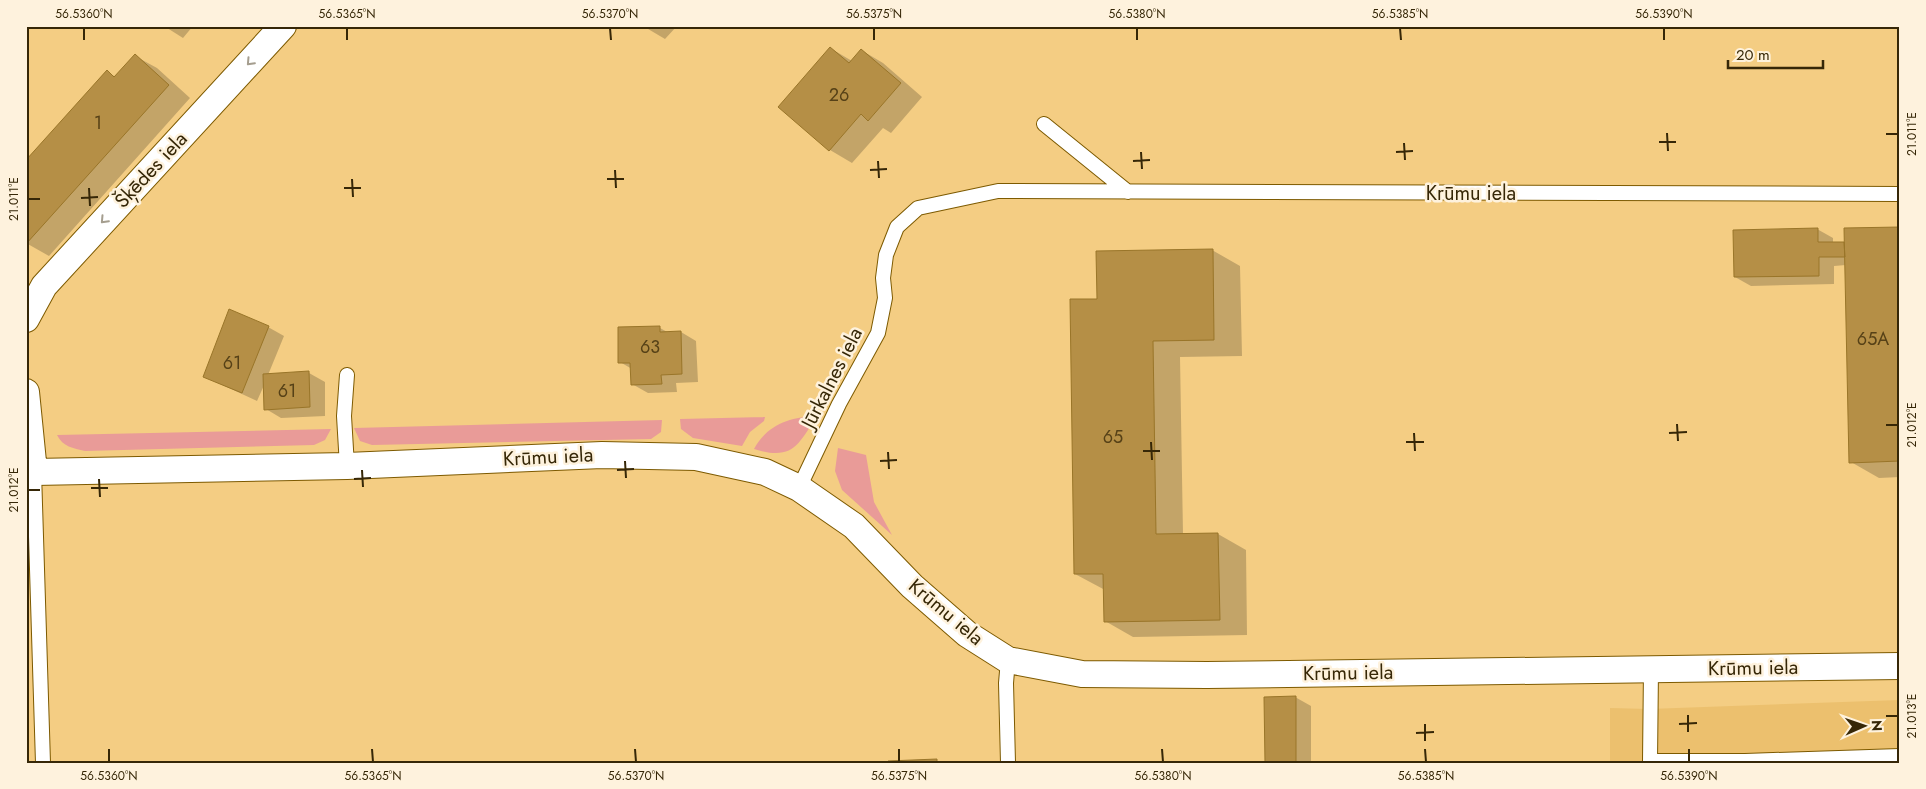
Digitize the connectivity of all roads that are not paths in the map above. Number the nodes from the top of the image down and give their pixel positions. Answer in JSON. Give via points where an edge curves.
{"nodes":[{"id":1,"x":283,"y":26,"type":"edge"},
{"id":2,"x":1044,"y":124,"type":"dead end"},
{"id":3,"x":1042,"y":192,"type":"joint"},
{"id":4,"x":1128,"y":192,"type":"junction"},
{"id":5,"x":1900,"y":194,"type":"edge"},
{"id":6,"x":26,"y":319,"type":"edge"},
{"id":7,"x":347,"y":375,"type":"dead end"},
{"id":8,"x":26,"y":392,"type":"edge"},
{"id":9,"x":347,"y":466,"type":"junction"},
{"id":10,"x":30,"y":472,"type":"edge"},
{"id":11,"x":799,"y":488,"type":"junction"},
{"id":12,"x":1008,"y":660,"type":"junction"},
{"id":13,"x":1900,"y":666,"type":"edge"},
{"id":14,"x":1651,"y":669,"type":"junction"},
{"id":15,"x":1900,"y":756,"type":"edge"},
{"id":16,"x":1650,"y":762,"type":"edge"},
{"id":17,"x":44,"y":763,"type":"edge"},
{"id":18,"x":1008,"y":763,"type":"edge"}],
"edges":[{"from":1,"to":6,"type":"street","name":"Šķēdes iela","one_way":true,"via":[[44,286]]},
{"from":2,"to":4,"type":"lane"},
{"from":3,"to":4,"type":"lane","name":"Krūmu iela"},
{"from":3,"to":11,"type":"lane","name":"Jūrkalnes iela","via":[[998,190],[918,208],[897,227],[886,255],[885,298],[878,333],[839,404]]},
{"from":4,"to":5,"type":"lane","name":"Krūmu iela"},
{"from":7,"to":9,"type":"lane","via":[[344,416]]},
{"from":8,"to":10,"type":"street"},
{"from":9,"to":10,"type":"street","name":"Krūmu iela"},
{"from":9,"to":11,"type":"street","name":"Krūmu iela","via":[[670,455],[757,470]]},
{"from":10,"to":17,"type":"lane"},
{"from":11,"to":12,"type":"street","name":"Krūmu iela","via":[[854,526],[912,586],[968,634]]},
{"from":12,"to":14,"type":"street","name":"Krūmu iela","via":[[1082,674]]},
{"from":12,"to":18,"type":"lane"},
{"from":13,"to":14,"type":"street","name":"Krūmu iela"},
{"from":14,"to":16,"type":"lane"},
{"from":15,"to":16,"type":"lane"}]}
